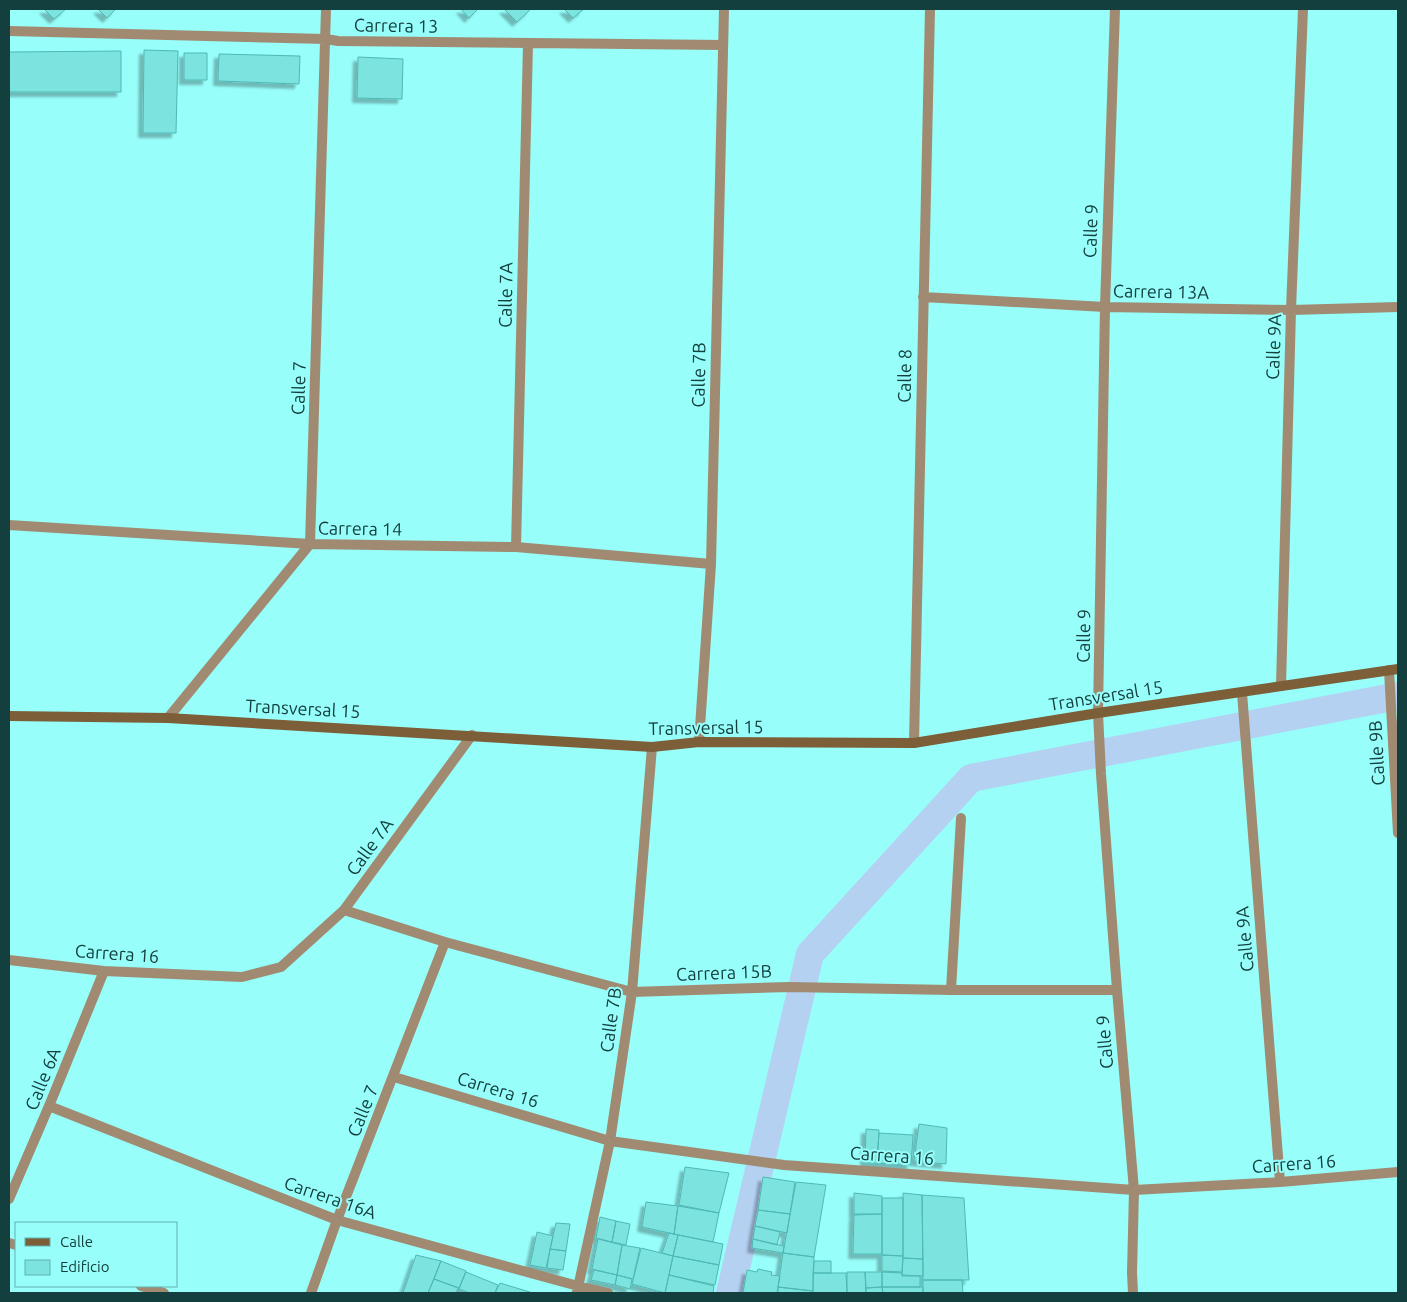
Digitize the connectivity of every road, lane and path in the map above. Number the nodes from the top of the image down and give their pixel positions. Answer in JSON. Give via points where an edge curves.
{"nodes":[{"id":1,"x":326,"y":9,"type":"edge"},
{"id":2,"x":724,"y":9,"type":"edge"},
{"id":3,"x":930,"y":9,"type":"edge"},
{"id":4,"x":1115,"y":9,"type":"edge"},
{"id":5,"x":1303,"y":9,"type":"edge"},
{"id":6,"x":9,"y":31,"type":"edge"},
{"id":7,"x":326,"y":39,"type":"junction"},
{"id":8,"x":528,"y":44,"type":"junction"},
{"id":9,"x":723,"y":45,"type":"junction"},
{"id":10,"x":923,"y":297,"type":"junction"},
{"id":11,"x":1105,"y":307,"type":"junction"},
{"id":12,"x":1398,"y":307,"type":"edge"},
{"id":13,"x":1291,"y":310,"type":"junction"},
{"id":14,"x":9,"y":525,"type":"edge"},
{"id":15,"x":310,"y":544,"type":"junction"},
{"id":16,"x":516,"y":547,"type":"junction"},
{"id":17,"x":711,"y":564,"type":"junction"},
{"id":18,"x":1394,"y":670,"type":"edge"},
{"id":19,"x":1281,"y":686,"type":"junction"},
{"id":20,"x":1242,"y":693,"type":"junction"},
{"id":21,"x":1098,"y":713,"type":"junction"},
{"id":22,"x":9,"y":716,"type":"edge"},
{"id":23,"x":168,"y":718,"type":"junction"},
{"id":24,"x":472,"y":735,"type":"junction"},
{"id":25,"x":699,"y":742,"type":"junction"},
{"id":26,"x":914,"y":743,"type":"junction"},
{"id":27,"x":652,"y":747,"type":"junction"},
{"id":28,"x":961,"y":818,"type":"dead end"},
{"id":29,"x":1398,"y":833,"type":"edge"},
{"id":30,"x":344,"y":910,"type":"junction"},
{"id":31,"x":446,"y":942,"type":"junction"},
{"id":32,"x":9,"y":960,"type":"edge"},
{"id":33,"x":281,"y":967,"type":"joint"},
{"id":34,"x":104,"y":971,"type":"junction"},
{"id":35,"x":951,"y":990,"type":"junction"},
{"id":36,"x":1117,"y":990,"type":"junction"},
{"id":37,"x":632,"y":992,"type":"junction"},
{"id":38,"x":394,"y":1077,"type":"junction"},
{"id":39,"x":50,"y":1106,"type":"junction"},
{"id":40,"x":610,"y":1141,"type":"junction"},
{"id":41,"x":1398,"y":1172,"type":"edge"},
{"id":42,"x":1280,"y":1182,"type":"junction"},
{"id":43,"x":1134,"y":1190,"type":"junction"},
{"id":44,"x":9,"y":1199,"type":"edge"},
{"id":45,"x":337,"y":1220,"type":"junction"},
{"id":46,"x":144,"y":1287,"type":"edge"},
{"id":47,"x":577,"y":1290,"type":"edge"},
{"id":48,"x":164,"y":1293,"type":"edge"},
{"id":49,"x":311,"y":1293,"type":"edge"},
{"id":50,"x":608,"y":1293,"type":"edge"},
{"id":51,"x":1133,"y":1293,"type":"edge"}],
"edges":[{"from":1,"to":7,"type":"street","name":"Calle 7"},
{"from":2,"to":9,"type":"street","name":"Calle 7B"},
{"from":3,"to":10,"type":"street","name":"Calle 8"},
{"from":4,"to":11,"type":"street","name":"Calle 9"},
{"from":5,"to":13,"type":"street","name":"Calle 9A"},
{"from":6,"to":7,"type":"street","name":"Carrera 13"},
{"from":7,"to":8,"type":"street","name":"Carrera 13"},
{"from":7,"to":15,"type":"street","name":"Calle 7"},
{"from":8,"to":9,"type":"street","name":"Carrera 13"},
{"from":8,"to":16,"type":"street","name":"Calle 7A"},
{"from":9,"to":17,"type":"street","name":"Calle 7B"},
{"from":10,"to":11,"type":"street","name":"Carrera 13A"},
{"from":10,"to":26,"type":"street","name":"Calle 8"},
{"from":11,"to":13,"type":"street","name":"Carrera 13A"},
{"from":11,"to":21,"type":"street","name":"Calle 9"},
{"from":12,"to":13,"type":"street","name":"Carrera 13A"},
{"from":13,"to":19,"type":"street","name":"Calle 9A"},
{"from":14,"to":15,"type":"street","name":"Carrera 14"},
{"from":15,"to":16,"type":"street","name":"Carrera 14"},
{"from":15,"to":23,"type":"street"},
{"from":16,"to":17,"type":"street","name":"Carrera 14"},
{"from":17,"to":25,"type":"street","name":"Calle 7B"},
{"from":18,"to":19,"type":"street","name":"Transversal 15"},
{"from":18,"to":29,"type":"street","name":"Calle 9B","via":[[1390,687]]},
{"from":19,"to":20,"type":"street","name":"Transversal 15"},
{"from":20,"to":21,"type":"street","name":"Transversal 15"},
{"from":20,"to":42,"type":"street","name":"Calle 9A"},
{"from":21,"to":26,"type":"street","name":"Transversal 15"},
{"from":21,"to":36,"type":"street","name":"Calle 9"},
{"from":22,"to":23,"type":"street","name":"Transversal 15"},
{"from":23,"to":24,"type":"street","name":"Transversal 15"},
{"from":24,"to":27,"type":"street","name":"Transversal 15"},
{"from":24,"to":30,"type":"street","name":"Calle 7A"},
{"from":25,"to":26,"type":"street","name":"Transversal 15"},
{"from":25,"to":27,"type":"street","name":"Transversal 15"},
{"from":27,"to":37,"type":"street","name":"Calle 7B"},
{"from":28,"to":35,"type":"street"},
{"from":30,"to":31,"type":"street","name":"Carrera 15B"},
{"from":30,"to":33,"type":"street","name":"Calle 7A"},
{"from":31,"to":37,"type":"street","name":"Carrera 15B"},
{"from":31,"to":38,"type":"street","name":"Calle 7"},
{"from":32,"to":34,"type":"street","name":"Carrera 16"},
{"from":33,"to":34,"type":"street","name":"Carrera 16","via":[[242,977]]},
{"from":34,"to":39,"type":"street","name":"Calle 6A"},
{"from":35,"to":36,"type":"street","name":"Carrera 15B"},
{"from":35,"to":37,"type":"street","name":"Carrera 15B","via":[[789,987]]},
{"from":36,"to":43,"type":"street","name":"Calle 9"},
{"from":37,"to":40,"type":"street","name":"Calle 7B"},
{"from":38,"to":40,"type":"street","name":"Carrera 16"},
{"from":38,"to":45,"type":"street","name":"Calle 7"},
{"from":39,"to":44,"type":"street","name":"Calle 6A"},
{"from":39,"to":45,"type":"street","name":"Carrera 16A"},
{"from":40,"to":43,"type":"street","name":"Carrera 16","via":[[784,1165]]},
{"from":40,"to":47,"type":"street","name":"Calle 7B"},
{"from":41,"to":42,"type":"street","name":"Carrera 16"},
{"from":42,"to":43,"type":"street","name":"Carrera 16"},
{"from":43,"to":51,"type":"street","name":"Calle 9"},
{"from":45,"to":47,"type":"street","name":"Carrera 16A"},
{"from":45,"to":49,"type":"street","name":"Calle 7"},
{"from":46,"to":48,"type":"street"},
{"from":47,"to":50,"type":"street","name":"Carrera 16A"}]}
